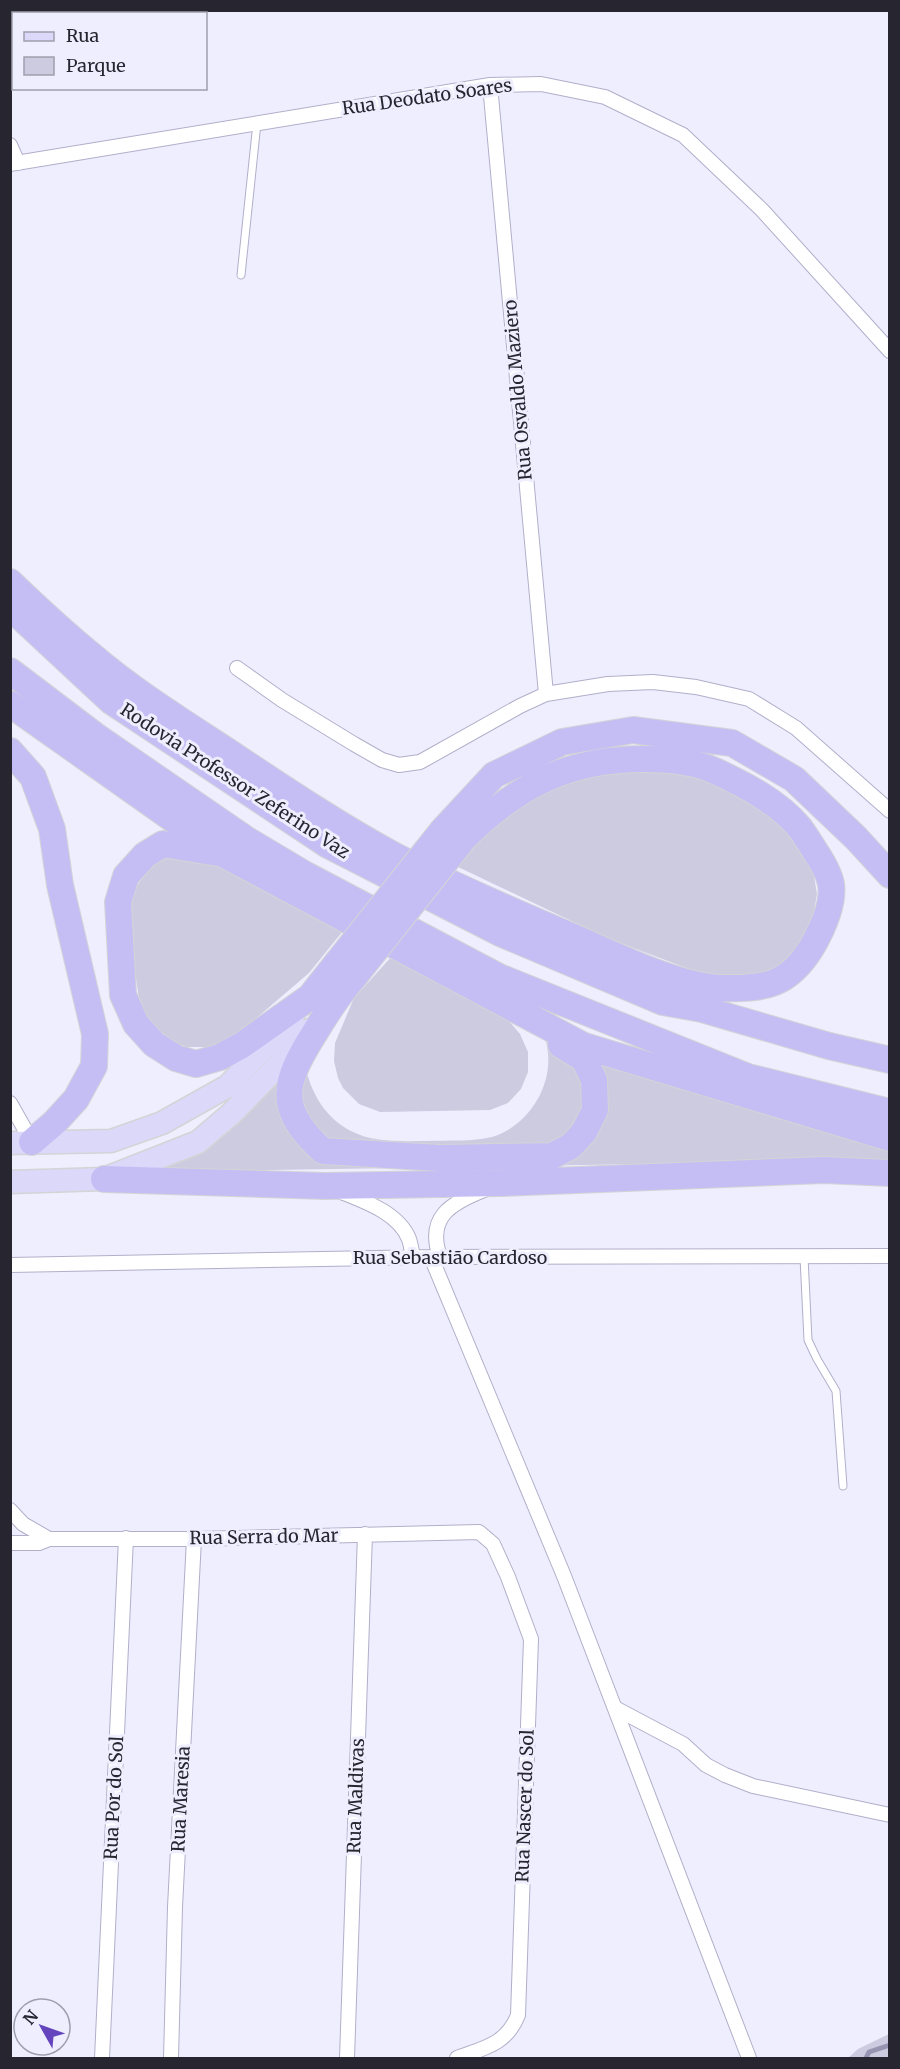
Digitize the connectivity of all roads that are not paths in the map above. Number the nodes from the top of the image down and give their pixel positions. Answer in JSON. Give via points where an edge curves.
{"nodes":[{"id":1,"x":490,"y":85,"type":"junction"},
{"id":2,"x":257,"y":123,"type":"junction"},
{"id":3,"x":10,"y":145,"type":"edge"},
{"id":4,"x":14,"y":163,"type":"edge"},
{"id":5,"x":241,"y":275,"type":"dead end"},
{"id":6,"x":890,"y":351,"type":"edge"},
{"id":7,"x":10,"y":582,"type":"edge"},
{"id":8,"x":10,"y":607,"type":"edge"},
{"id":9,"x":237,"y":668,"type":"dead end"},
{"id":10,"x":10,"y":671,"type":"edge"},
{"id":11,"x":546,"y":694,"type":"junction"},
{"id":12,"x":10,"y":704,"type":"edge"},
{"id":13,"x":10,"y":751,"type":"edge"},
{"id":14,"x":890,"y":811,"type":"edge"},
{"id":15,"x":454,"y":834,"type":"junction"},
{"id":16,"x":221,"y":853,"type":"junction"},
{"id":17,"x":890,"y":875,"type":"edge"},
{"id":18,"x":345,"y":970,"type":"junction"},
{"id":19,"x":310,"y":997,"type":"junction"},
{"id":20,"x":337,"y":997,"type":"junction"},
{"id":21,"x":505,"y":1005,"type":"junction"},
{"id":22,"x":890,"y":1060,"type":"edge"},
{"id":23,"x":10,"y":1103,"type":"edge"},
{"id":24,"x":890,"y":1112,"type":"edge"},
{"id":25,"x":890,"y":1138,"type":"edge"},
{"id":26,"x":21,"y":1142,"type":"edge"},
{"id":27,"x":890,"y":1173,"type":"edge"},
{"id":28,"x":104,"y":1179,"type":"junction"},
{"id":29,"x":10,"y":1182,"type":"edge"},
{"id":30,"x":501,"y":1183,"type":"junction"},
{"id":31,"x":325,"y":1186,"type":"junction"},
{"id":32,"x":890,"y":1256,"type":"edge"},
{"id":33,"x":436,"y":1257,"type":"junction"},
{"id":34,"x":804,"y":1257,"type":"junction"},
{"id":35,"x":413,"y":1258,"type":"junction"},
{"id":36,"x":10,"y":1265,"type":"edge"},
{"id":37,"x":843,"y":1486,"type":"dead end"},
{"id":38,"x":10,"y":1510,"type":"edge"},
{"id":39,"x":479,"y":1532,"type":"joint"},
{"id":40,"x":365,"y":1534,"type":"junction"},
{"id":41,"x":126,"y":1538,"type":"junction"},
{"id":42,"x":49,"y":1539,"type":"junction"},
{"id":43,"x":194,"y":1539,"type":"junction"},
{"id":44,"x":10,"y":1543,"type":"edge"},
{"id":45,"x":615,"y":1708,"type":"junction"},
{"id":46,"x":890,"y":1815,"type":"edge"},
{"id":47,"x":102,"y":2058,"type":"edge"},
{"id":48,"x":171,"y":2058,"type":"edge"},
{"id":49,"x":347,"y":2058,"type":"edge"},
{"id":50,"x":457,"y":2058,"type":"edge"},
{"id":51,"x":749,"y":2058,"type":"edge"}],
"edges":[{"from":1,"to":2,"type":"street","name":"Rua Deodato Soares"},
{"from":1,"to":6,"type":"street","name":"Rua Deodato Soares","via":[[541,84],[605,97],[683,135],[762,210]]},
{"from":1,"to":11,"type":"street","name":"Rua Osvaldo Maziero"},
{"from":2,"to":4,"type":"street","name":"Rua Deodato Soares"},
{"from":2,"to":5,"type":"lane"},
{"from":3,"to":4,"type":"street"},
{"from":7,"to":15,"type":"highway","via":[[110,670],[324,814],[393,855],[612,954],[672,978],[716,988],[760,988],[782,980],[801,963],[828,914],[831,884],[798,825],[763,796],[711,769],[665,759],[614,759],[568,769]]},
{"from":8,"to":22,"type":"highway","name":"Rodovia Professor Zeferino Vaz","via":[[111,701],[327,845],[500,933],[663,1002]]},
{"from":9,"to":11,"type":"street","via":[[354,744],[399,765],[420,762]]},
{"from":10,"to":24,"type":"highway","via":[[247,840],[499,977],[748,1077]]},
{"from":11,"to":14,"type":"street","via":[[608,684],[653,682],[749,699],[796,728]]},
{"from":12,"to":16,"type":"highway"},
{"from":13,"to":26,"type":"highway","via":[[33,777],[52,829],[60,885],[95,1034],[94,1066],[76,1099],[55,1122]]},
{"from":15,"to":17,"type":"highway","via":[[494,775],[562,742],[633,730],[732,743],[795,779]]},
{"from":15,"to":18,"type":"highway","bridge":true},
{"from":16,"to":19,"type":"highway","via":[[163,844],[145,855],[126,876],[117,902],[123,995],[136,1024],[154,1044],[176,1058],[196,1064],[242,1045]]},
{"from":16,"to":21,"type":"highway"},
{"from":18,"to":19,"type":"highway"},
{"from":18,"to":20,"type":"highway"},
{"from":19,"to":26,"type":"main road","via":[[228,1086],[162,1124],[111,1141]]},
{"from":20,"to":21,"type":"highway","via":[[297,1061],[288,1092],[299,1127],[323,1150],[439,1158],[552,1156],[571,1146],[584,1132],[595,1110],[594,1080],[584,1059]]},
{"from":20,"to":28,"type":"main road","via":[[270,1074],[198,1142]]},
{"from":21,"to":25,"type":"highway","via":[[584,1046]]},
{"from":23,"to":26,"type":"street"},
{"from":27,"to":30,"type":"highway","via":[[824,1170]]},
{"from":28,"to":29,"type":"main road"},
{"from":28,"to":31,"type":"highway"},
{"from":30,"to":31,"type":"highway"},
{"from":30,"to":33,"type":"street","via":[[458,1200],[447,1209],[438,1221]]},
{"from":31,"to":35,"type":"street","via":[[381,1210],[402,1227]]},
{"from":32,"to":34,"type":"street","name":"Rua Sebastião Cardoso"},
{"from":33,"to":34,"type":"street","name":"Rua Sebastião Cardoso"},
{"from":33,"to":35,"type":"street","name":"Rua Sebastião Cardoso"},
{"from":33,"to":45,"type":"street"},
{"from":34,"to":37,"type":"lane","via":[[808,1340],[836,1391]]},
{"from":35,"to":36,"type":"street","name":"Rua Sebastião Cardoso"},
{"from":38,"to":42,"type":"street","via":[[23,1524]]},
{"from":39,"to":40,"type":"street","name":"Rua Serra do Mar"},
{"from":39,"to":50,"type":"street","name":"Rua Nascer do Sol","via":[[493,1544],[531,1639],[518,2015],[497,2043]]},
{"from":40,"to":43,"type":"street","name":"Rua Serra do Mar"},
{"from":40,"to":49,"type":"street","name":"Rua Maldivas"},
{"from":41,"to":42,"type":"street","name":"Rua Serra do Mar"},
{"from":41,"to":43,"type":"street","name":"Rua Serra do Mar"},
{"from":41,"to":47,"type":"street","name":"Rua Por do Sol"},
{"from":42,"to":44,"type":"street","name":"Rua Serra do Mar","via":[[39,1544]]},
{"from":43,"to":48,"type":"street","name":"Rua Maresia"},
{"from":45,"to":46,"type":"street","via":[[683,1744],[706,1765],[753,1786]]},
{"from":45,"to":51,"type":"street"}]}
